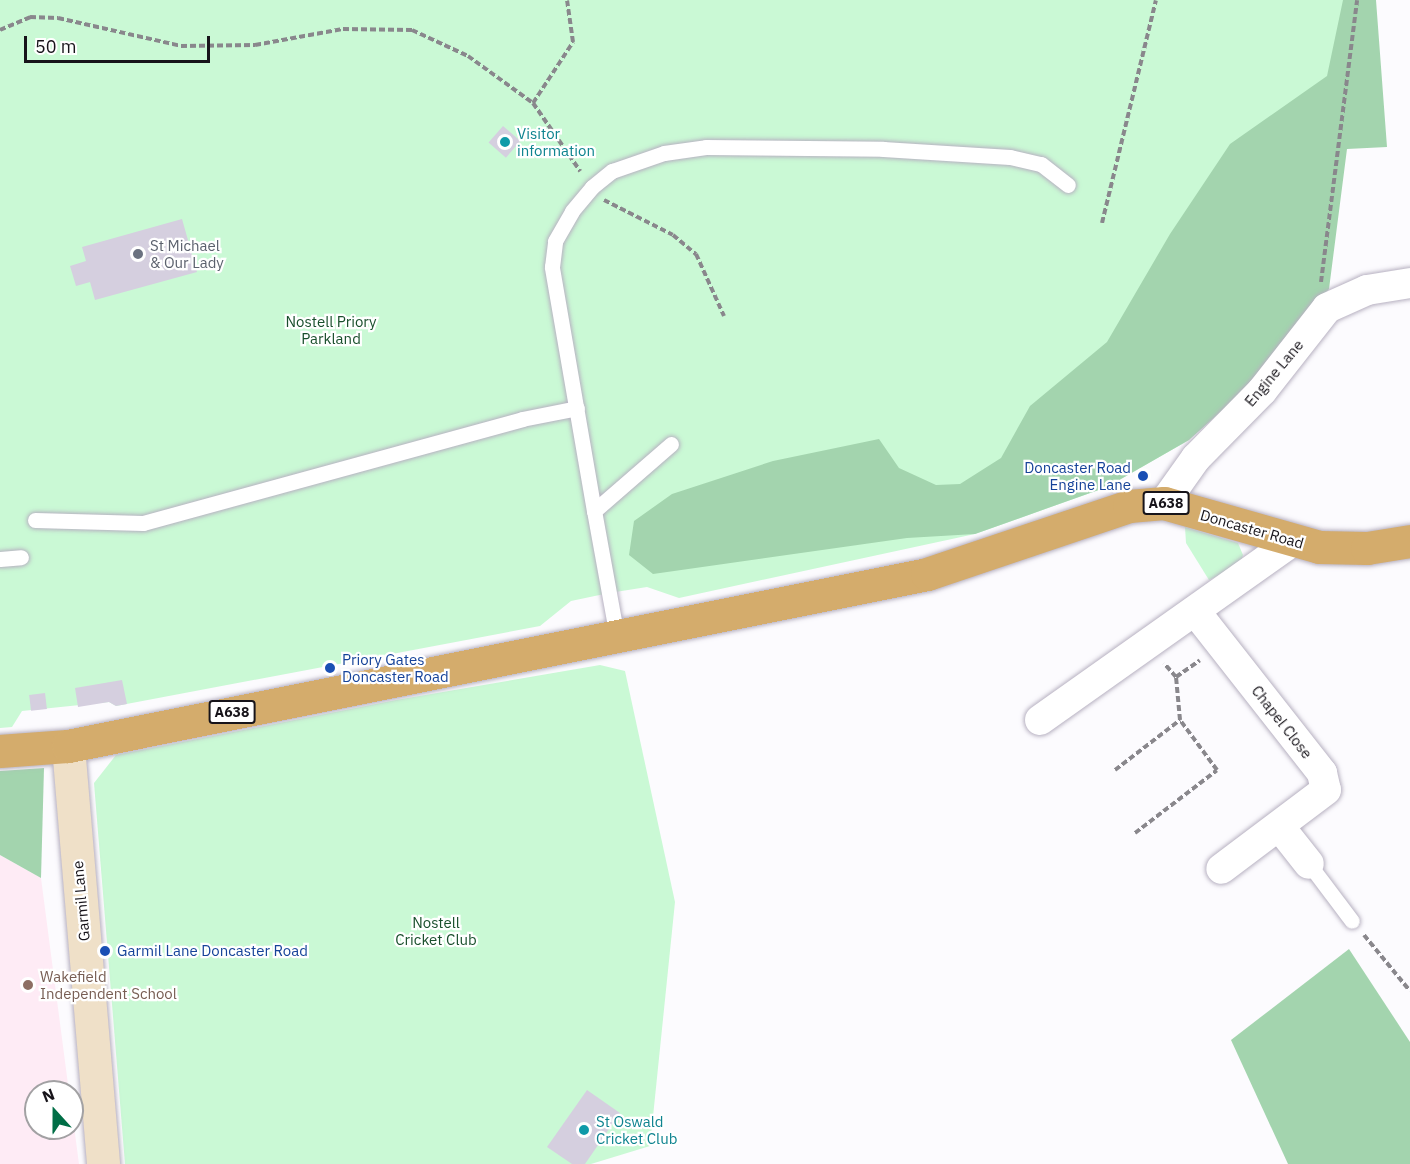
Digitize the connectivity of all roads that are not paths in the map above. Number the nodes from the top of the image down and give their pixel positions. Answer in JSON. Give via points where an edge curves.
{"nodes":[{"id":1,"x":1068,"y":184,"type":"dead end"},
{"id":2,"x":1410,"y":283,"type":"edge"},
{"id":3,"x":577,"y":408,"type":"junction"},
{"id":4,"x":671,"y":444,"type":"dead end"},
{"id":5,"x":1164,"y":502,"type":"junction"},
{"id":6,"x":594,"y":511,"type":"junction"},
{"id":7,"x":35,"y":520,"type":"dead end"},
{"id":8,"x":1410,"y":541,"type":"edge"},
{"id":9,"x":1292,"y":542,"type":"junction"},
{"id":10,"x":21,"y":557,"type":"dead end"},
{"id":11,"x":0,"y":559,"type":"edge"},
{"id":12,"x":1195,"y":611,"type":"junction"},
{"id":13,"x":617,"y":637,"type":"junction"},
{"id":14,"x":1040,"y":720,"type":"dead end"},
{"id":15,"x":68,"y":746,"type":"junction"},
{"id":16,"x":0,"y":752,"type":"edge"},
{"id":17,"x":1279,"y":826,"type":"junction"},
{"id":18,"x":1309,"y":864,"type":"joint"},
{"id":19,"x":1221,"y":869,"type":"dead end"},
{"id":20,"x":1352,"y":921,"type":"road end"},
{"id":21,"x":104,"y":1164,"type":"edge"}],
"edges":[{"from":1,"to":3,"type":"lane","via":[[1041,164],[1011,157],[883,149],[706,147],[635,161],[592,187],[555,240],[552,267]]},
{"from":2,"to":5,"type":"street","name":"Engine Lane","via":[[1367,290],[1327,308],[1262,391],[1196,458]]},
{"from":3,"to":6,"type":"lane"},
{"from":3,"to":7,"type":"lane","via":[[522,419],[143,523]]},
{"from":4,"to":6,"type":"lane"},
{"from":5,"to":9,"type":"highway","name":"Doncaster Road","number":"A638"},
{"from":5,"to":13,"type":"highway","name":"Doncaster Road","number":"A638","via":[[1129,506],[927,574]]},
{"from":6,"to":13,"type":"lane"},
{"from":8,"to":9,"type":"highway","name":"Doncaster Road","number":"A638","via":[[1367,548]]},
{"from":9,"to":12,"type":"street"},
{"from":10,"to":11,"type":"lane"},
{"from":12,"to":14,"type":"street"},
{"from":12,"to":17,"type":"street","name":"Chapel Close","via":[[1322,773],[1326,790]]},
{"from":13,"to":15,"type":"highway","number":"A638"},
{"from":15,"to":16,"type":"highway","number":"A638"},
{"from":15,"to":21,"type":"main road","name":"Garmil Lane"},
{"from":17,"to":18,"type":"street"},
{"from":17,"to":19,"type":"street","name":"Chapel Close"},
{"from":18,"to":20,"type":"lane"}]}
